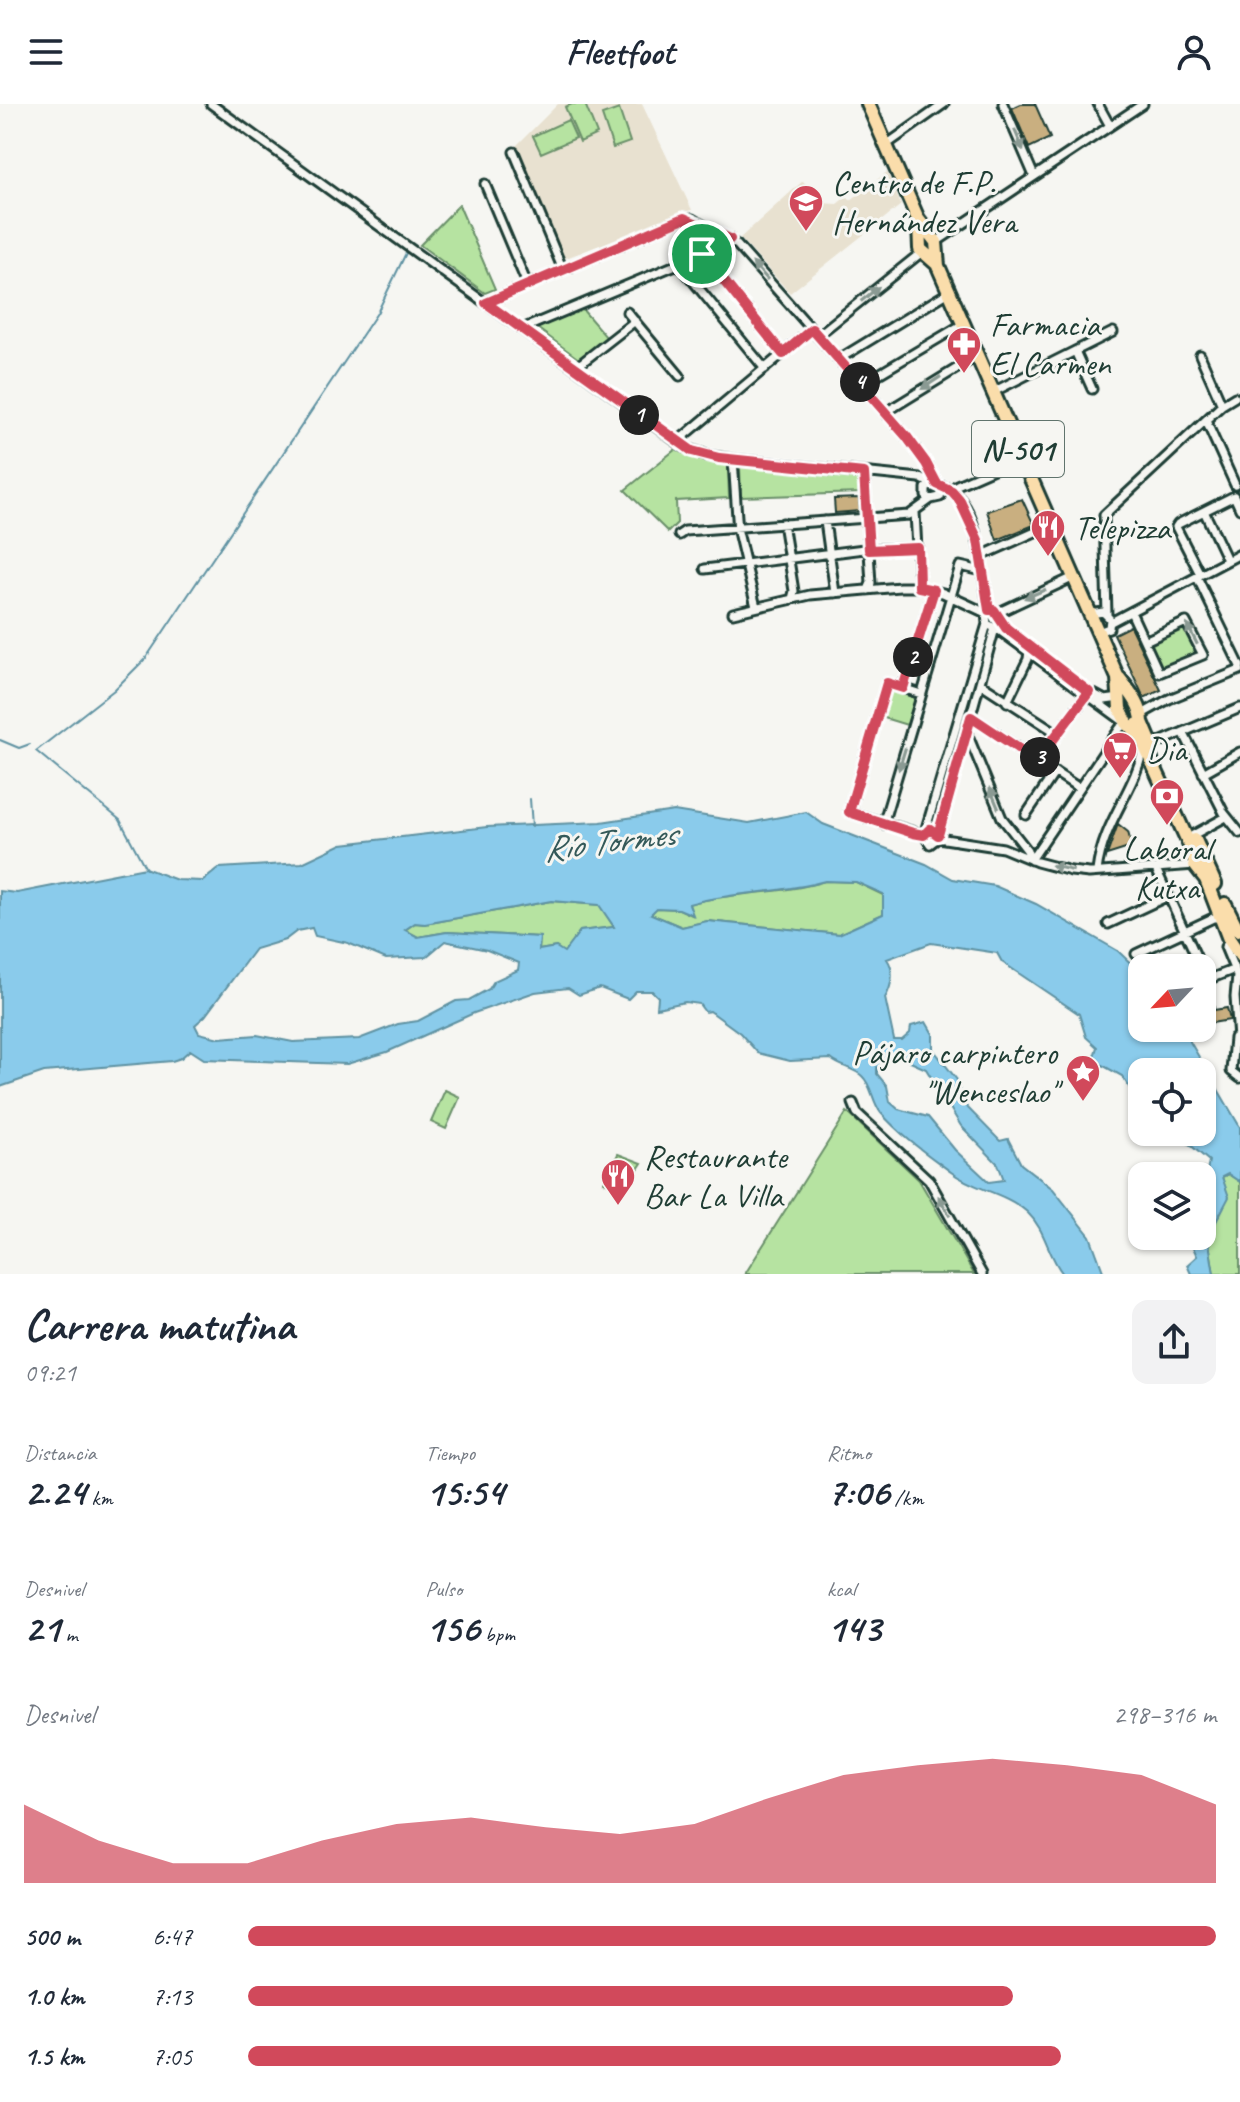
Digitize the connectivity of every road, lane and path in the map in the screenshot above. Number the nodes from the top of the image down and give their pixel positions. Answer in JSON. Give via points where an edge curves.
{"nodes":[{"id":1,"x":211,"y":104,"type":"edge"},
{"id":2,"x":868,"y":104,"type":"edge"},
{"id":3,"x":944,"y":104,"type":"edge"},
{"id":4,"x":1003,"y":104,"type":"edge"},
{"id":5,"x":1098,"y":104,"type":"edge"},
{"id":6,"x":1143,"y":104,"type":"edge"},
{"id":7,"x":1110,"y":126,"type":"junction"},
{"id":8,"x":886,"y":145,"type":"junction"},
{"id":9,"x":514,"y":152,"type":"dead end"},
{"id":10,"x":1034,"y":176,"type":"junction"},
{"id":11,"x":485,"y":184,"type":"dead end"},
{"id":12,"x":730,"y":239,"type":"junction"},
{"id":13,"x":929,"y":246,"type":"junction"},
{"id":14,"x":702,"y":254,"type":"junction"},
{"id":15,"x":679,"y":264,"type":"junction"},
{"id":16,"x":563,"y":270,"type":"junction"},
{"id":17,"x":527,"y":284,"type":"junction"},
{"id":18,"x":949,"y":292,"type":"junction"},
{"id":19,"x":486,"y":303,"type":"junction"},
{"id":20,"x":627,"y":312,"type":"dead end"},
{"id":21,"x":635,"y":321,"type":"junction"},
{"id":22,"x":963,"y":324,"type":"junction"},
{"id":23,"x":522,"y":329,"type":"junction"},
{"id":24,"x":1113,"y":332,"type":"dead end"},
{"id":25,"x":815,"y":333,"type":"junction"},
{"id":26,"x":1075,"y":351,"type":"junction"},
{"id":27,"x":783,"y":354,"type":"junction"},
{"id":28,"x":1200,"y":355,"type":"dead end"},
{"id":29,"x":977,"y":356,"type":"junction"},
{"id":30,"x":839,"y":359,"type":"junction"},
{"id":31,"x":575,"y":368,"type":"junction"},
{"id":32,"x":765,"y":369,"type":"junction"},
{"id":33,"x":680,"y":376,"type":"dead end"},
{"id":34,"x":862,"y":384,"type":"junction"},
{"id":35,"x":1092,"y":389,"type":"dead end"},
{"id":36,"x":993,"y":392,"type":"junction"},
{"id":37,"x":1235,"y":397,"type":"dead end"},
{"id":38,"x":1222,"y":405,"type":"junction"},
{"id":39,"x":886,"y":412,"type":"junction"},
{"id":40,"x":1206,"y":421,"type":"junction"},
{"id":41,"x":677,"y":442,"type":"junction"},
{"id":42,"x":1021,"y":457,"type":"junction"},
{"id":43,"x":733,"y":459,"type":"junction"},
{"id":44,"x":864,"y":473,"type":"junction"},
{"id":45,"x":1235,"y":485,"type":"dead end"},
{"id":46,"x":933,"y":486,"type":"junction"},
{"id":47,"x":952,"y":491,"type":"junction"},
{"id":48,"x":941,"y":496,"type":"junction"},
{"id":49,"x":931,"y":499,"type":"junction"},
{"id":50,"x":959,"y":499,"type":"junction"},
{"id":51,"x":1240,"y":509,"type":"edge"},
{"id":52,"x":1204,"y":511,"type":"junction"},
{"id":53,"x":915,"y":512,"type":"junction"},
{"id":54,"x":867,"y":518,"type":"junction"},
{"id":55,"x":825,"y":521,"type":"junction"},
{"id":56,"x":783,"y":523,"type":"junction"},
{"id":57,"x":1051,"y":525,"type":"junction"},
{"id":58,"x":738,"y":526,"type":"junction"},
{"id":59,"x":679,"y":535,"type":"dead end"},
{"id":60,"x":918,"y":548,"type":"junction"},
{"id":61,"x":869,"y":550,"type":"junction"},
{"id":62,"x":829,"y":553,"type":"junction"},
{"id":63,"x":1240,"y":554,"type":"edge"},
{"id":64,"x":981,"y":556,"type":"junction"},
{"id":65,"x":788,"y":557,"type":"junction"},
{"id":66,"x":1227,"y":560,"type":"junction"},
{"id":67,"x":746,"y":564,"type":"junction"},
{"id":68,"x":705,"y":569,"type":"dead end"},
{"id":69,"x":982,"y":571,"type":"junction"},
{"id":70,"x":1198,"y":575,"type":"junction"},
{"id":71,"x":1074,"y":577,"type":"junction"},
{"id":72,"x":919,"y":587,"type":"junction"},
{"id":73,"x":868,"y":590,"type":"junction"},
{"id":74,"x":934,"y":590,"type":"junction"},
{"id":75,"x":835,"y":593,"type":"junction"},
{"id":76,"x":952,"y":596,"type":"junction"},
{"id":77,"x":792,"y":599,"type":"junction"},
{"id":78,"x":756,"y":607,"type":"junction"},
{"id":79,"x":1131,"y":612,"type":"junction"},
{"id":80,"x":733,"y":613,"type":"dead end"},
{"id":81,"x":993,"y":620,"type":"junction"},
{"id":82,"x":1102,"y":620,"type":"junction"},
{"id":83,"x":1145,"y":641,"type":"junction"},
{"id":84,"x":1029,"y":651,"type":"junction"},
{"id":85,"x":1107,"y":654,"type":"junction"},
{"id":86,"x":1240,"y":668,"type":"edge"},
{"id":87,"x":980,"y":683,"type":"junction"},
{"id":88,"x":903,"y":688,"type":"junction"},
{"id":89,"x":1088,"y":693,"type":"junction"},
{"id":90,"x":921,"y":694,"type":"junction"},
{"id":91,"x":1125,"y":697,"type":"junction"},
{"id":92,"x":1102,"y":699,"type":"junction"},
{"id":93,"x":1007,"y":702,"type":"junction"},
{"id":94,"x":1240,"y":708,"type":"edge"},
{"id":95,"x":971,"y":717,"type":"junction"},
{"id":96,"x":1133,"y":721,"type":"junction"},
{"id":97,"x":1183,"y":732,"type":"junction"},
{"id":98,"x":967,"y":733,"type":"junction"},
{"id":99,"x":1057,"y":733,"type":"junction"},
{"id":100,"x":1146,"y":742,"type":"junction"},
{"id":101,"x":1240,"y":752,"type":"edge"},
{"id":102,"x":1037,"y":761,"type":"junction"},
{"id":103,"x":1055,"y":772,"type":"junction"},
{"id":104,"x":1203,"y":773,"type":"junction"},
{"id":105,"x":1079,"y":788,"type":"junction"},
{"id":106,"x":1026,"y":815,"type":"dead end"},
{"id":107,"x":1240,"y":818,"type":"edge"},
{"id":108,"x":1229,"y":820,"type":"junction"},
{"id":109,"x":883,"y":824,"type":"junction"},
{"id":110,"x":1240,"y":833,"type":"edge"},
{"id":111,"x":925,"y":834,"type":"junction"},
{"id":112,"x":1193,"y":835,"type":"junction"},
{"id":113,"x":938,"y":836,"type":"junction"},
{"id":114,"x":1030,"y":859,"type":"junction"},
{"id":115,"x":1200,"y":865,"type":"junction"},
{"id":116,"x":1156,"y":869,"type":"junction"},
{"id":117,"x":1097,"y":871,"type":"junction"},
{"id":118,"x":1168,"y":896,"type":"junction"},
{"id":119,"x":1223,"y":918,"type":"junction"},
{"id":120,"x":1108,"y":924,"type":"dead end"},
{"id":121,"x":1184,"y":931,"type":"junction"},
{"id":122,"x":1236,"y":940,"type":"edge"},
{"id":123,"x":1136,"y":954,"type":"dead end"},
{"id":124,"x":1195,"y":954,"type":"edge"},
{"id":125,"x":1235,"y":969,"type":"junction"},
{"id":126,"x":1216,"y":976,"type":"edge"},
{"id":127,"x":1237,"y":1039,"type":"edge"},
{"id":128,"x":1240,"y":1078,"type":"edge"},
{"id":129,"x":853,"y":1103,"type":"dead end"},
{"id":130,"x":982,"y":1274,"type":"edge"}],
"edges":[{"from":1,"to":19,"type":"street"},
{"from":2,"to":8,"type":"highway"},
{"from":3,"to":8,"type":"street"},
{"from":4,"to":10,"type":"street","one_way":true},
{"from":5,"to":7,"type":"street"},
{"from":6,"to":7,"type":"street"},
{"from":7,"to":10,"type":"street"},
{"from":8,"to":13,"type":"highway"},
{"from":9,"to":16,"type":"street"},
{"from":10,"to":13,"type":"street"},
{"from":11,"to":17,"type":"street"},
{"from":12,"to":14,"type":"street"},
{"from":12,"to":16,"type":"street","via":[[684,218]]},
{"from":25,"to":12,"type":"street","one_way":true},
{"from":13,"to":18,"type":"highway","number":"N-501"},
{"from":25,"to":13,"type":"street","one_way":true},
{"from":14,"to":15,"type":"street"},
{"from":14,"to":27,"type":"street"},
{"from":15,"to":23,"type":"street"},
{"from":15,"to":32,"type":"street"},
{"from":16,"to":17,"type":"street"},
{"from":17,"to":19,"type":"street"},
{"from":18,"to":22,"type":"highway","number":"N-501"},
{"from":18,"to":30,"type":"street"},
{"from":19,"to":23,"type":"street"},
{"from":20,"to":21,"type":"street"},
{"from":21,"to":31,"type":"street"},
{"from":21,"to":33,"type":"street"},
{"from":22,"to":29,"type":"highway","number":"N-501"},
{"from":22,"to":34,"type":"street"},
{"from":23,"to":31,"type":"street"},
{"from":24,"to":26,"type":"street"},
{"from":25,"to":27,"type":"street"},
{"from":25,"to":30,"type":"street"},
{"from":26,"to":35,"type":"street"},
{"from":26,"to":36,"type":"street"},
{"from":27,"to":32,"type":"street"},
{"from":28,"to":38,"type":"street"},
{"from":29,"to":36,"type":"highway","number":"N-501"},
{"from":29,"to":39,"type":"street","one_way":true},
{"from":30,"to":34,"type":"street"},
{"from":31,"to":41,"type":"street"},
{"from":32,"to":41,"type":"street"},
{"from":34,"to":39,"type":"street"},
{"from":36,"to":42,"type":"highway","number":"N-501"},
{"from":37,"to":38,"type":"street"},
{"from":38,"to":40,"type":"street"},
{"from":39,"to":46,"type":"street","via":[[926,463]]},
{"from":40,"to":45,"type":"street"},
{"from":40,"to":82,"type":"street","via":[[1104,515],[1108,598]]},
{"from":41,"to":43,"type":"street"},
{"from":42,"to":47,"type":"street"},
{"from":42,"to":57,"type":"highway","number":"N-501"},
{"from":43,"to":44,"type":"street"},
{"from":43,"to":58,"type":"street"},
{"from":44,"to":46,"type":"street","via":[[914,478]]},
{"from":44,"to":54,"type":"street"},
{"from":46,"to":47,"type":"street"},
{"from":46,"to":48,"type":"street"},
{"from":46,"to":49,"type":"street"},
{"from":47,"to":50,"type":"street"},
{"from":48,"to":49,"type":"street"},
{"from":48,"to":50,"type":"street"},
{"from":49,"to":53,"type":"street"},
{"from":50,"to":64,"type":"street"},
{"from":51,"to":52,"type":"street","via":[[1234,496]]},
{"from":52,"to":66,"type":"street"},
{"from":52,"to":70,"type":"street","via":[[1176,527]]},
{"from":53,"to":54,"type":"street"},
{"from":53,"to":60,"type":"street"},
{"from":54,"to":55,"type":"street"},
{"from":54,"to":61,"type":"street"},
{"from":55,"to":56,"type":"street"},
{"from":55,"to":62,"type":"street"},
{"from":56,"to":58,"type":"street"},
{"from":56,"to":65,"type":"street"},
{"from":57,"to":64,"type":"street"},
{"from":57,"to":71,"type":"highway","number":"N-501"},
{"from":58,"to":59,"type":"street"},
{"from":58,"to":67,"type":"street"},
{"from":60,"to":61,"type":"street"},
{"from":60,"to":72,"type":"street"},
{"from":61,"to":62,"type":"street"},
{"from":61,"to":73,"type":"street"},
{"from":62,"to":65,"type":"street"},
{"from":62,"to":75,"type":"street"},
{"from":63,"to":66,"type":"street"},
{"from":64,"to":69,"type":"street"},
{"from":65,"to":67,"type":"street"},
{"from":65,"to":77,"type":"street"},
{"from":66,"to":70,"type":"street"},
{"from":67,"to":68,"type":"street"},
{"from":67,"to":78,"type":"street"},
{"from":69,"to":76,"type":"street","via":[[960,566]]},
{"from":69,"to":81,"type":"street"},
{"from":70,"to":79,"type":"street"},
{"from":70,"to":86,"type":"street"},
{"from":71,"to":81,"type":"street","one_way":true},
{"from":71,"to":82,"type":"highway","number":"N-501"},
{"from":72,"to":73,"type":"street"},
{"from":72,"to":74,"type":"street"},
{"from":73,"to":75,"type":"street"},
{"from":74,"to":76,"type":"street"},
{"from":74,"to":88,"type":"street"},
{"from":75,"to":77,"type":"street"},
{"from":76,"to":81,"type":"street"},
{"from":76,"to":90,"type":"street"},
{"from":77,"to":78,"type":"street"},
{"from":78,"to":80,"type":"street"},
{"from":79,"to":82,"type":"street"},
{"from":79,"to":83,"type":"street"},
{"from":81,"to":84,"type":"street"},
{"from":81,"to":87,"type":"street"},
{"from":81,"to":89,"type":"street"},
{"from":81,"to":111,"type":"street"},
{"from":82,"to":85,"type":"highway","number":"N-501"},
{"from":83,"to":83,"type":"street","one_way":true,"via":[[1159,673],[1203,655],[1186,622]]},
{"from":84,"to":89,"type":"street"},
{"from":84,"to":93,"type":"street"},
{"from":85,"to":91,"type":"highway","number":"N-501"},
{"from":85,"to":92,"type":"street","via":[[1114,689]]},
{"from":86,"to":96,"type":"street"},
{"from":87,"to":93,"type":"street"},
{"from":87,"to":95,"type":"street"},
{"from":88,"to":90,"type":"street"},
{"from":88,"to":109,"type":"street","via":[[887,683],[849,812]]},
{"from":89,"to":92,"type":"street"},
{"from":89,"to":96,"type":"street"},
{"from":89,"to":99,"type":"street"},
{"from":90,"to":109,"type":"street","one_way":true},
{"from":91,"to":92,"type":"street"},
{"from":91,"to":96,"type":"highway","number":"N-501"},
{"from":93,"to":99,"type":"street"},
{"from":94,"to":97,"type":"street"},
{"from":95,"to":98,"type":"street"},
{"from":95,"to":102,"type":"street"},
{"from":96,"to":100,"type":"highway","number":"N-501"},
{"from":96,"to":105,"type":"street","via":[[1120,728]]},
{"from":97,"to":100,"type":"street"},
{"from":97,"to":104,"type":"street"},
{"from":98,"to":113,"type":"street"},
{"from":114,"to":98,"type":"street","one_way":true,"via":[[1002,818]]},
{"from":99,"to":102,"type":"street"},
{"from":100,"to":112,"type":"highway","number":"N-501"},
{"from":100,"to":115,"type":"highway","number":"N-501"},
{"from":100,"to":117,"type":"street","via":[[1108,824]]},
{"from":101,"to":104,"type":"street"},
{"from":102,"to":103,"type":"street"},
{"from":103,"to":105,"type":"street"},
{"from":103,"to":106,"type":"street"},
{"from":104,"to":108,"type":"street"},
{"from":105,"to":114,"type":"street"},
{"from":107,"to":108,"type":"street"},
{"from":108,"to":110,"type":"street"},
{"from":108,"to":112,"type":"street"},
{"from":109,"to":111,"type":"street"},
{"from":111,"to":113,"type":"street","via":[[930,844]]},
{"from":112,"to":115,"type":"highway","number":"N-501"},
{"from":113,"to":114,"type":"street","via":[[1003,848]]},
{"from":117,"to":114,"type":"street","one_way":true,"via":[[1071,871]]},
{"from":115,"to":116,"type":"street"},
{"from":115,"to":119,"type":"highway","number":"N-501"},
{"from":115,"to":122,"type":"highway","number":"N-501"},
{"from":116,"to":117,"type":"street"},
{"from":116,"to":118,"type":"street"},
{"from":118,"to":120,"type":"street"},
{"from":118,"to":121,"type":"street"},
{"from":119,"to":121,"type":"street"},
{"from":119,"to":122,"type":"highway","number":"N-501"},
{"from":121,"to":123,"type":"street"},
{"from":121,"to":124,"type":"street"},
{"from":122,"to":125,"type":"street","via":[[1225,947]]},
{"from":125,"to":126,"type":"street"},
{"from":125,"to":127,"type":"street"},
{"from":127,"to":128,"type":"street","via":[[1231,1071]]},
{"from":130,"to":129,"type":"street","one_way":true,"via":[[929,1180],[857,1113]]}]}
